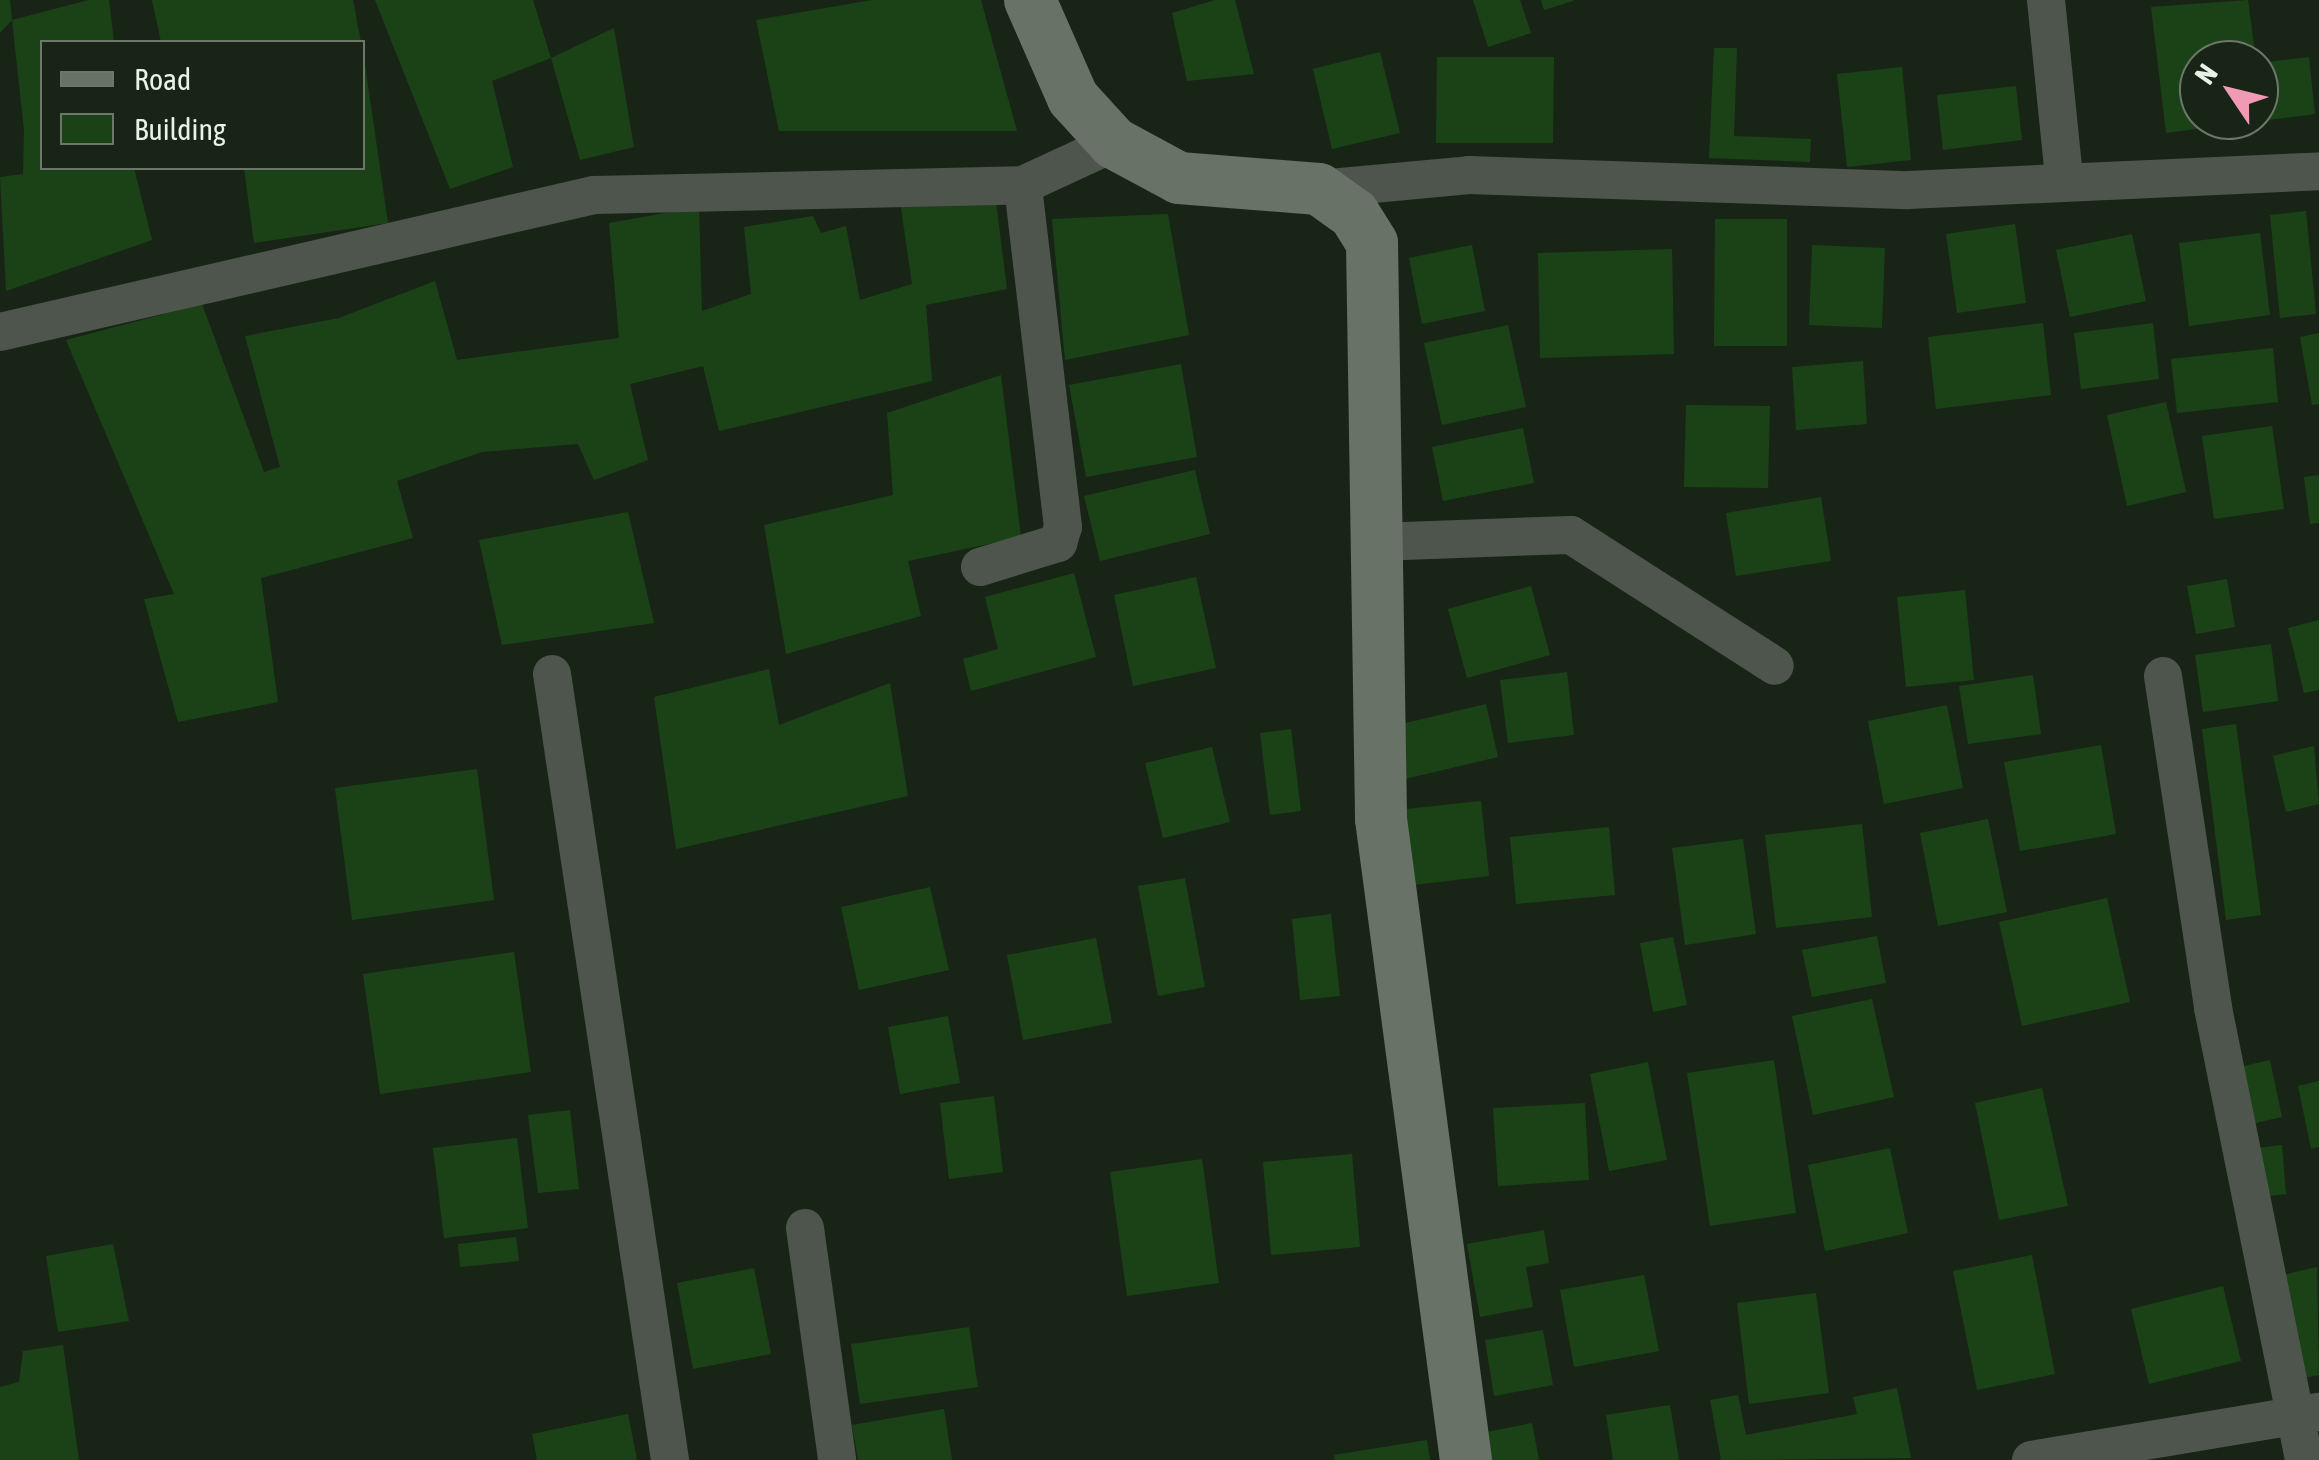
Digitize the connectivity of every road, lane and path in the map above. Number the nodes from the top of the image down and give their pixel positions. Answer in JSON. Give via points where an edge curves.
{"nodes":[{"id":1,"x":1030,"y":0,"type":"edge"},
{"id":2,"x":2046,"y":0,"type":"edge"},
{"id":3,"x":1114,"y":144,"type":"junction"},
{"id":4,"x":2319,"y":172,"type":"edge"},
{"id":5,"x":2064,"y":177,"type":"junction"},
{"id":6,"x":1023,"y":185,"type":"junction"},
{"id":7,"x":1319,"y":188,"type":"junction"},
{"id":8,"x":6,"y":322,"type":"edge"},
{"id":9,"x":1377,"y":542,"type":"junction"},
{"id":10,"x":980,"y":567,"type":"dead end"},
{"id":11,"x":1775,"y":666,"type":"dead end"},
{"id":12,"x":552,"y":674,"type":"dead end"},
{"id":13,"x":2163,"y":676,"type":"dead end"},
{"id":14,"x":805,"y":1228,"type":"dead end"},
{"id":15,"x":2307,"y":1414,"type":"edge"},
{"id":16,"x":670,"y":1460,"type":"edge"},
{"id":17,"x":836,"y":1460,"type":"edge"},
{"id":18,"x":1466,"y":1460,"type":"edge"},
{"id":19,"x":2031,"y":1460,"type":"edge"},
{"id":20,"x":2304,"y":1460,"type":"edge"}],
"edges":[{"from":1,"to":3,"type":"street","via":[[1074,98]]},
{"from":2,"to":5,"type":"street"},
{"from":3,"to":6,"type":"street"},
{"from":3,"to":7,"type":"street","via":[[1179,178]]},
{"from":4,"to":5,"type":"street","via":[[2175,183]]},
{"from":5,"to":7,"type":"street","via":[[1908,190],[1469,175]]},
{"from":6,"to":8,"type":"street","via":[[594,195]]},
{"from":6,"to":10,"type":"street","via":[[1063,527],[1058,543]]},
{"from":7,"to":9,"type":"street","via":[[1354,214],[1372,243]]},
{"from":9,"to":11,"type":"street","via":[[1571,535]]},
{"from":9,"to":18,"type":"street","via":[[1380,819]]},
{"from":12,"to":16,"type":"street"},
{"from":13,"to":15,"type":"street","via":[[2213,1008]]},
{"from":14,"to":17,"type":"street"},
{"from":15,"to":19,"type":"street"},
{"from":15,"to":20,"type":"street"}]}
